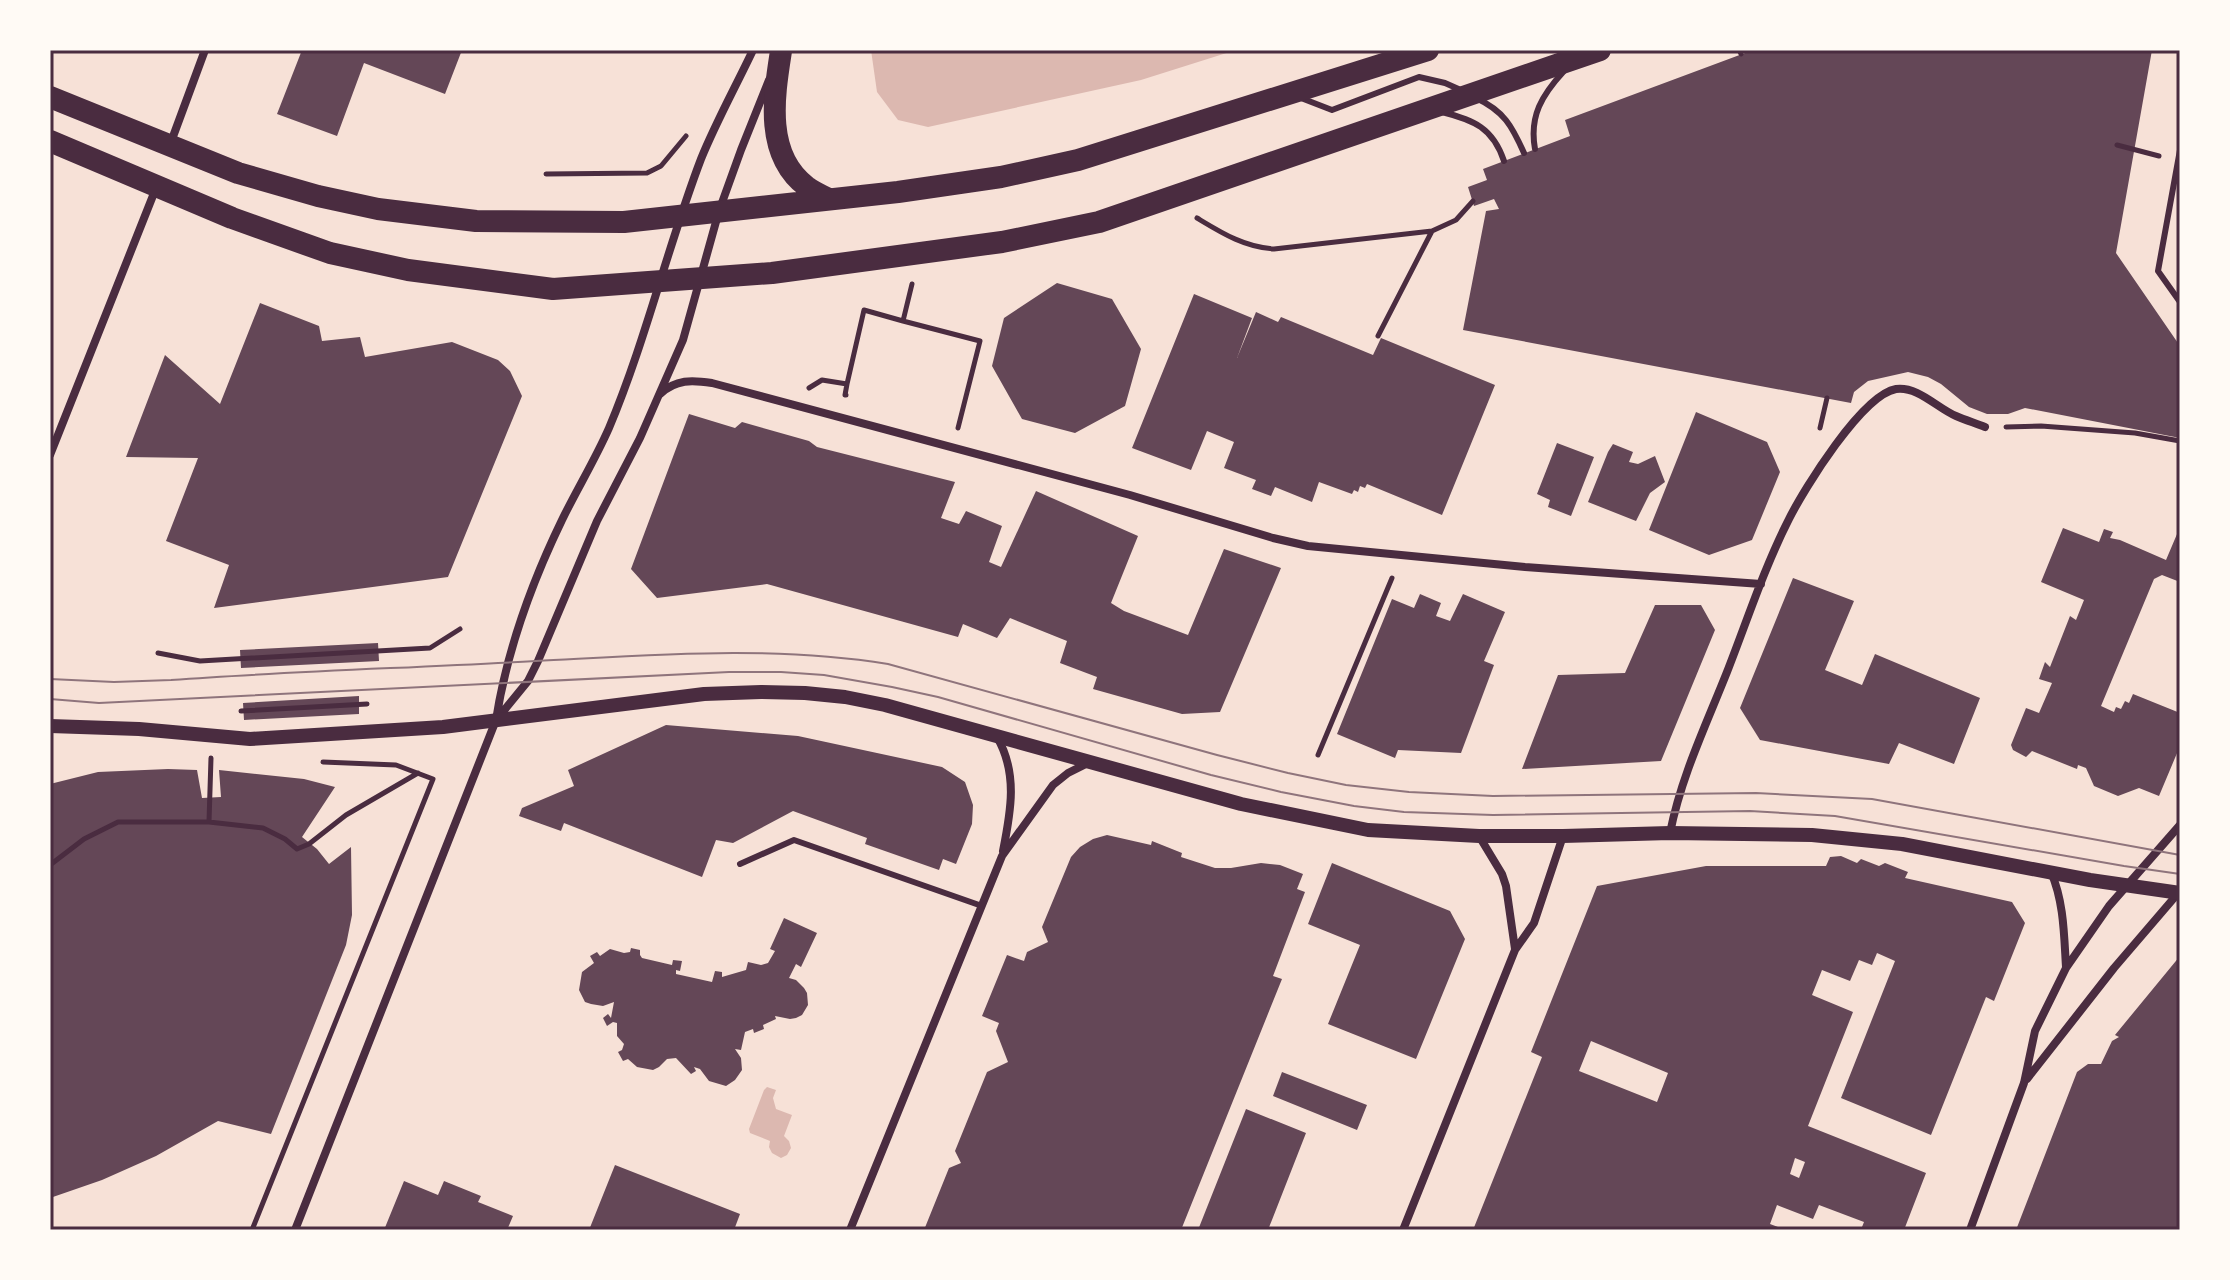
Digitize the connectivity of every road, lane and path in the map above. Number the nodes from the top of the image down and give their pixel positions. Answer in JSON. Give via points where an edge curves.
{"nodes":[{"id":1,"x":205,"y":50,"type":"edge"},
{"id":2,"x":753,"y":50,"type":"edge"},
{"id":3,"x":1428,"y":50,"type":"edge"},
{"id":4,"x":1600,"y":50,"type":"edge"},
{"id":5,"x":781,"y":51,"type":"edge"},
{"id":6,"x":1574,"y":59,"type":"junction"},
{"id":7,"x":1290,"y":93,"type":"junction"},
{"id":8,"x":1471,"y":95,"type":"junction"},
{"id":9,"x":50,"y":97,"type":"edge"},
{"id":10,"x":1430,"y":108,"type":"junction"},
{"id":11,"x":688,"y":134,"type":"dead end"},
{"id":12,"x":50,"y":141,"type":"edge"},
{"id":13,"x":2117,"y":145,"type":"dead end"},
{"id":14,"x":169,"y":146,"type":"junction"},
{"id":15,"x":1535,"y":149,"type":"dead end"},
{"id":16,"x":2180,"y":150,"type":"edge"},
{"id":17,"x":1524,"y":153,"type":"dead end"},
{"id":18,"x":2167,"y":158,"type":"dead end"},
{"id":19,"x":1504,"y":161,"type":"dead end"},
{"id":20,"x":546,"y":174,"type":"dead end"},
{"id":21,"x":157,"y":186,"type":"junction"},
{"id":22,"x":829,"y":199,"type":"junction"},
{"id":23,"x":1473,"y":201,"type":"dead end"},
{"id":24,"x":719,"y":211,"type":"junction"},
{"id":25,"x":681,"y":216,"type":"junction"},
{"id":26,"x":1196,"y":217,"type":"dead end"},
{"id":27,"x":1432,"y":231,"type":"junction"},
{"id":28,"x":701,"y":278,"type":"junction"},
{"id":29,"x":661,"y":281,"type":"junction"},
{"id":30,"x":912,"y":284,"type":"dead end"},
{"id":31,"x":2180,"y":302,"type":"edge"},
{"id":32,"x":903,"y":321,"type":"junction"},
{"id":33,"x":1378,"y":336,"type":"dead end"},
{"id":34,"x":847,"y":384,"type":"dead end"},
{"id":35,"x":660,"y":394,"type":"junction"},
{"id":36,"x":1827,"y":398,"type":"dead end"},
{"id":37,"x":960,"y":420,"type":"dead end"},
{"id":38,"x":1985,"y":427,"type":"joint"},
{"id":39,"x":1818,"y":436,"type":"dead end"},
{"id":40,"x":2180,"y":441,"type":"edge"},
{"id":41,"x":50,"y":455,"type":"edge"},
{"id":42,"x":1392,"y":578,"type":"dead end"},
{"id":43,"x":1761,"y":584,"type":"junction"},
{"id":44,"x":460,"y":629,"type":"dead end"},
{"id":45,"x":158,"y":653,"type":"dead end"},
{"id":46,"x":496,"y":720,"type":"junction"},
{"id":47,"x":50,"y":726,"type":"edge"},
{"id":48,"x":996,"y":736,"type":"junction"},
{"id":49,"x":1318,"y":755,"type":"dead end"},
{"id":50,"x":196,"y":756,"type":"dead end"},
{"id":51,"x":1092,"y":761,"type":"junction"},
{"id":52,"x":319,"y":762,"type":"dead end"},
{"id":53,"x":418,"y":773,"type":"junction"},
{"id":54,"x":209,"y":822,"type":"junction"},
{"id":55,"x":2180,"y":825,"type":"edge"},
{"id":56,"x":1670,"y":833,"type":"junction"},
{"id":57,"x":1479,"y":836,"type":"junction"},
{"id":58,"x":1563,"y":836,"type":"junction"},
{"id":59,"x":1002,"y":856,"type":"junction"},
{"id":60,"x":740,"y":864,"type":"dead end"},
{"id":61,"x":50,"y":865,"type":"edge"},
{"id":62,"x":2051,"y":872,"type":"junction"},
{"id":63,"x":2126,"y":885,"type":"junction"},
{"id":64,"x":2179,"y":892,"type":"edge"},
{"id":65,"x":982,"y":906,"type":"junction"},
{"id":66,"x":1515,"y":950,"type":"junction"},
{"id":67,"x":2066,"y":968,"type":"junction"},
{"id":68,"x":2024,"y":1083,"type":"junction"},
{"id":69,"x":252,"y":1230,"type":"edge"},
{"id":70,"x":295,"y":1230,"type":"edge"},
{"id":71,"x":850,"y":1230,"type":"edge"},
{"id":72,"x":1403,"y":1230,"type":"edge"},
{"id":73,"x":1970,"y":1230,"type":"edge"}],
"edges":[{"from":1,"to":14,"type":"street"},
{"from":2,"to":25,"type":"street","via":[[708,143]]},
{"from":3,"to":7,"type":"highway"},
{"from":4,"to":6,"type":"highway"},
{"from":5,"to":22,"type":"highway","via":[[775,98],[778,141],[796,176]]},
{"from":5,"to":24,"type":"street"},
{"from":6,"to":8,"type":"highway"},
{"from":6,"to":15,"type":"lane","via":[[1544,93],[1532,131]]},
{"from":7,"to":8,"type":"lane","via":[[1332,110],[1419,77]]},
{"from":7,"to":22,"type":"highway","via":[[1078,160],[1001,177]]},
{"from":8,"to":10,"type":"highway"},
{"from":8,"to":17,"type":"lane","via":[[1506,118]]},
{"from":9,"to":14,"type":"highway"},
{"from":10,"to":19,"type":"lane","via":[[1479,125],[1493,137]]},
{"from":10,"to":28,"type":"highway","via":[[1099,222],[1002,242]]},
{"from":11,"to":20,"type":"path","via":[[661,166],[647,173]]},
{"from":12,"to":21,"type":"highway"},
{"from":13,"to":18,"type":"path"},
{"from":14,"to":25,"type":"highway","via":[[287,189],[407,213],[476,221],[563,222]]},
{"from":16,"to":31,"type":"lane","via":[[2158,271]]},
{"from":21,"to":29,"type":"highway","via":[[279,236],[408,270],[553,289]]},
{"from":21,"to":41,"type":"street"},
{"from":22,"to":24,"type":"highway"},
{"from":23,"to":27,"type":"path","via":[[1456,220]]},
{"from":24,"to":25,"type":"highway"},
{"from":24,"to":28,"type":"street"},
{"from":25,"to":29,"type":"street"},
{"from":26,"to":27,"type":"path","via":[[1256,248]]},
{"from":27,"to":33,"type":"path"},
{"from":28,"to":29,"type":"highway"},
{"from":28,"to":35,"type":"street"},
{"from":29,"to":46,"type":"street","via":[[609,428],[526,605],[504,672]]},
{"from":30,"to":32,"type":"path"},
{"from":32,"to":34,"type":"path","via":[[864,310]]},
{"from":32,"to":37,"type":"path","via":[[980,341]]},
{"from":35,"to":43,"type":"street","via":[[681,381],[712,383],[1308,546]]},
{"from":35,"to":46,"type":"street","via":[[597,521],[528,681]]},
{"from":36,"to":39,"type":"path"},
{"from":38,"to":40,"type":"path","via":[[2041,426]]},
{"from":38,"to":43,"type":"street","via":[[1909,390],[1897,389],[1877,399],[1814,477]]},
{"from":42,"to":49,"type":"path"},
{"from":43,"to":56,"type":"street","via":[[1690,765]]},
{"from":44,"to":45,"type":"path","via":[[430,648],[200,661]]},
{"from":46,"to":47,"type":"street","via":[[250,739]]},
{"from":46,"to":48,"type":"street","via":[[704,694],[775,692],[845,697]]},
{"from":46,"to":70,"type":"street"},
{"from":48,"to":51,"type":"street"},
{"from":48,"to":59,"type":"street","via":[[1012,778]]},
{"from":50,"to":54,"type":"path","via":[[211,757]]},
{"from":51,"to":57,"type":"street","via":[[1316,820],[1368,830]]},
{"from":51,"to":59,"type":"street","via":[[1053,785]]},
{"from":52,"to":53,"type":"path","via":[[396,765]]},
{"from":53,"to":54,"type":"path","via":[[297,849],[263,828]]},
{"from":53,"to":69,"type":"path","via":[[433,779]]},
{"from":54,"to":61,"type":"path","via":[[118,822]]},
{"from":55,"to":63,"type":"street"},
{"from":56,"to":58,"type":"street"},
{"from":56,"to":62,"type":"street","via":[[1812,835],[1902,844]]},
{"from":57,"to":58,"type":"street"},
{"from":57,"to":66,"type":"street","via":[[1506,886]]},
{"from":58,"to":66,"type":"street","via":[[1534,923]]},
{"from":59,"to":65,"type":"street"},
{"from":60,"to":65,"type":"lane","via":[[794,840]]},
{"from":62,"to":63,"type":"street"},
{"from":62,"to":67,"type":"street","via":[[2059,889]]},
{"from":63,"to":64,"type":"street"},
{"from":63,"to":67,"type":"street"},
{"from":64,"to":68,"type":"street"},
{"from":65,"to":71,"type":"street"},
{"from":66,"to":72,"type":"street"},
{"from":67,"to":68,"type":"street","via":[[2035,1031]]},
{"from":68,"to":73,"type":"street"}]}
